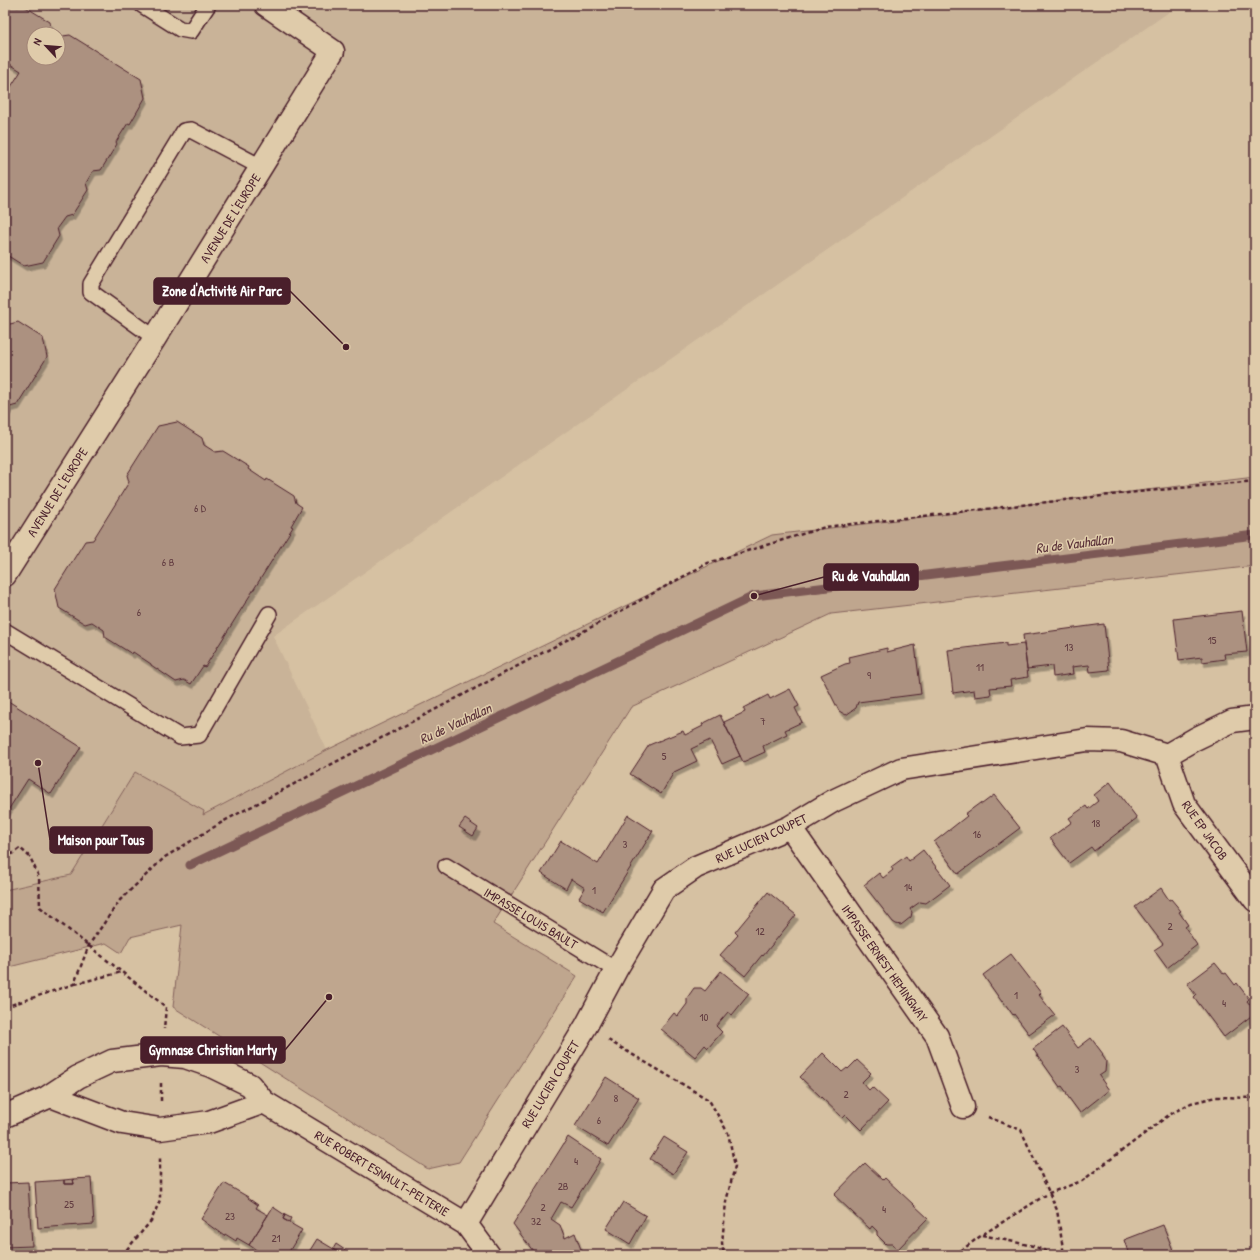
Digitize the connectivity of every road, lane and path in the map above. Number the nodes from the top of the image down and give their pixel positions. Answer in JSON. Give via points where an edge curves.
{"nodes":[{"id":1,"x":142,"y":5,"type":"edge"},
{"id":2,"x":208,"y":5,"type":"edge"},
{"id":3,"x":266,"y":5,"type":"edge"},
{"id":4,"x":261,"y":168,"type":"junction"},
{"id":5,"x":155,"y":338,"type":"junction"},
{"id":6,"x":1255,"y":481,"type":"edge"},
{"id":7,"x":5,"y":575,"type":"edge"},
{"id":8,"x":269,"y":614,"type":"dead end"},
{"id":9,"x":5,"y":631,"type":"edge"},
{"id":10,"x":1255,"y":718,"type":"edge"},
{"id":11,"x":1167,"y":755,"type":"junction"},
{"id":12,"x":790,"y":827,"type":"junction"},
{"id":13,"x":5,"y":859,"type":"edge"},
{"id":14,"x":446,"y":866,"type":"dead end"},
{"id":15,"x":1255,"y":900,"type":"edge"},
{"id":16,"x":89,"y":945,"type":"junction"},
{"id":17,"x":616,"y":970,"type":"junction"},
{"id":18,"x":122,"y":972,"type":"junction"},
{"id":19,"x":74,"y":984,"type":"junction"},
{"id":20,"x":5,"y":1007,"type":"edge"},
{"id":21,"x":166,"y":1007,"type":"dead end"},
{"id":22,"x":586,"y":1026,"type":"junction"},
{"id":23,"x":51,"y":1096,"type":"junction"},
{"id":24,"x":1255,"y":1098,"type":"edge"},
{"id":25,"x":264,"y":1102,"type":"junction"},
{"id":26,"x":963,"y":1107,"type":"joint"},
{"id":27,"x":5,"y":1116,"type":"edge"},
{"id":28,"x":1049,"y":1193,"type":"junction"},
{"id":29,"x":466,"y":1224,"type":"junction"},
{"id":30,"x":982,"y":1235,"type":"junction"},
{"id":31,"x":489,"y":1255,"type":"edge"},
{"id":32,"x":724,"y":1255,"type":"edge"},
{"id":33,"x":955,"y":1255,"type":"edge"},
{"id":34,"x":1056,"y":1255,"type":"edge"},
{"id":35,"x":1064,"y":1255,"type":"edge"}],
"edges":[{"from":1,"to":2,"type":"lane","via":[[180,29],[190,31]]},
{"from":3,"to":4,"type":"street","name":"AVENUE DE L'EUROPE","via":[[333,51]]},
{"from":4,"to":5,"type":"street","name":"AVENUE DE L'EUROPE"},
{"from":4,"to":5,"type":"lane","via":[[191,130],[184,131],[91,284],[90,292]]},
{"from":5,"to":7,"type":"street","name":"AVENUE DE L'EUROPE"},
{"from":6,"to":16,"type":"path","via":[[825,527],[708,563],[224,820],[164,857],[120,900]]},
{"from":8,"to":9,"type":"lane","via":[[199,735],[180,737]]},
{"from":10,"to":11,"type":"street","via":[[1232,721]]},
{"from":11,"to":12,"type":"street","name":"RUE LUCIEN COUPET","via":[[1121,741],[1087,740],[901,769],[833,801]]},
{"from":11,"to":15,"type":"street","name":"RUE EP JACOB","via":[[1184,804]]},
{"from":12,"to":17,"type":"street","name":"RUE LUCIEN COUPET","via":[[696,867],[664,889]]},
{"from":12,"to":26,"type":"street","name":"IMPASSE ERNEST HEMINGWAY","via":[[937,1036]]},
{"from":13,"to":16,"type":"path","via":[[20,848],[30,857],[39,877],[40,907]]},
{"from":14,"to":17,"type":"lane","name":"IMPASSE LOUIS BAULT"},
{"from":16,"to":18,"type":"path"},
{"from":16,"to":19,"type":"path"},
{"from":17,"to":22,"type":"street","name":"RUE LUCIEN COUPET"},
{"from":18,"to":19,"type":"path"},
{"from":18,"to":21,"type":"path"},
{"from":19,"to":20,"type":"path"},
{"from":22,"to":29,"type":"street","name":"RUE LUCIEN COUPET"},
{"from":22,"to":32,"type":"path","via":[[709,1100],[728,1132],[735,1166],[726,1202],[722,1243]]},
{"from":23,"to":25,"type":"street","via":[[122,1123],[160,1129],[208,1122]]},
{"from":23,"to":25,"type":"street","name":"RUE ROBERT ESNAULT-PELTERIE","via":[[78,1077],[112,1061],[161,1055],[185,1057],[211,1066],[250,1085]]},
{"from":23,"to":27,"type":"street","name":"RUE ROBERT ESNAULT-PELTERIE"},
{"from":24,"to":28,"type":"path","via":[[1216,1097],[1190,1103],[1169,1114],[1082,1180]]},
{"from":25,"to":29,"type":"street","name":"RUE ROBERT ESNAULT-PELTERIE"},
{"from":26,"to":28,"type":"path","via":[[1021,1130]]},
{"from":28,"to":30,"type":"path"},
{"from":28,"to":35,"type":"path","via":[[1057,1210]]},
{"from":29,"to":31,"type":"street","name":"RUE ROBERT ESNAULT-PELTERIE"},
{"from":30,"to":33,"type":"path"},
{"from":30,"to":34,"type":"path","via":[[1032,1246]]}]}
